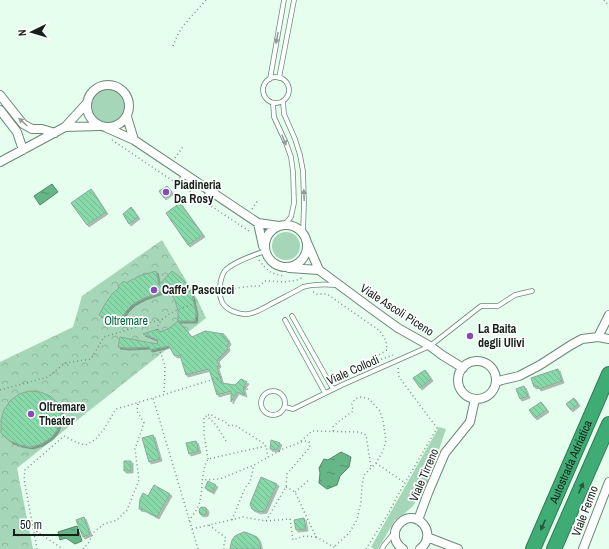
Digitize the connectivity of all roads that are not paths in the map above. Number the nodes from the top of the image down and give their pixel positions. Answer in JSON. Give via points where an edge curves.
{"nodes":[{"id":1,"x":284,"y":0,"type":"edge"},
{"id":2,"x":294,"y":0,"type":"edge"},
{"id":3,"x":279,"y":78,"type":"junction"},
{"id":4,"x":270,"y":79,"type":"junction"},
{"id":5,"x":0,"y":95,"type":"edge"},
{"id":6,"x":283,"y":102,"type":"junction"},
{"id":7,"x":273,"y":103,"type":"junction"},
{"id":8,"x":86,"y":104,"type":"junction"},
{"id":9,"x":0,"y":110,"type":"edge"},
{"id":10,"x":127,"y":116,"type":"junction"},
{"id":11,"x":65,"y":127,"type":"junction"},
{"id":12,"x":103,"y":127,"type":"junction"},
{"id":13,"x":55,"y":133,"type":"junction"},
{"id":14,"x":134,"y":140,"type":"junction"},
{"id":15,"x":23,"y":150,"type":"junction"},
{"id":16,"x":0,"y":162,"type":"edge"},
{"id":17,"x":185,"y":175,"type":"junction"},
{"id":18,"x":178,"y":184,"type":"road end"},
{"id":19,"x":210,"y":191,"type":"junction"},
{"id":20,"x":203,"y":200,"type":"road end"},
{"id":21,"x":258,"y":223,"type":"junction"},
{"id":22,"x":282,"y":225,"type":"junction"},
{"id":23,"x":305,"y":237,"type":"junction"},
{"id":24,"x":265,"y":251,"type":"junction"},
{"id":25,"x":285,"y":268,"type":"junction"},
{"id":26,"x":315,"y":270,"type":"junction"},
{"id":27,"x":338,"y":285,"type":"junction"},
{"id":28,"x":532,"y":291,"type":"dead end"},
{"id":29,"x":609,"y":315,"type":"edge"},
{"id":30,"x":292,"y":316,"type":"dead end"},
{"id":31,"x":284,"y":320,"type":"dead end"},
{"id":32,"x":598,"y":337,"type":"junction"},
{"id":33,"x":609,"y":339,"type":"edge"},
{"id":34,"x":430,"y":346,"type":"junction"},
{"id":35,"x":463,"y":368,"type":"junction"},
{"id":36,"x":609,"y":374,"type":"edge"},
{"id":37,"x":496,"y":382,"type":"junction"},
{"id":38,"x":333,"y":389,"type":"junction"},
{"id":39,"x":325,"y":393,"type":"junction"},
{"id":40,"x":475,"y":399,"type":"junction"},
{"id":41,"x":285,"y":407,"type":"junction"},
{"id":42,"x":609,"y":424,"type":"edge"},
{"id":43,"x":609,"y":482,"type":"edge"},
{"id":44,"x":418,"y":520,"type":"junction"},
{"id":45,"x":395,"y":533,"type":"junction"},
{"id":46,"x":427,"y":537,"type":"junction"},
{"id":47,"x":382,"y":549,"type":"edge"},
{"id":48,"x":403,"y":549,"type":"edge"},
{"id":49,"x":420,"y":549,"type":"edge"},
{"id":50,"x":458,"y":549,"type":"edge"},
{"id":51,"x":533,"y":549,"type":"edge"},
{"id":52,"x":554,"y":549,"type":"edge"},
{"id":53,"x":583,"y":549,"type":"edge"}],
"edges":[{"from":1,"to":4,"type":"lane","one_way":true},
{"from":2,"to":3,"type":"lane"},
{"from":3,"to":4,"type":"lane"},
{"from":3,"to":6,"type":"lane","via":[[289,87],[288,97]]},
{"from":4,"to":7,"type":"lane","via":[[264,85],[264,93],[267,100]]},
{"from":13,"to":5,"type":"street","one_way":true,"via":[[23,124]]},
{"from":6,"to":7,"type":"lane"},
{"from":23,"to":6,"type":"lane","one_way":true,"via":[[303,171],[300,155],[284,114]]},
{"from":7,"to":22,"type":"lane","one_way":true,"via":[[274,117],[291,158],[293,172],[294,203],[291,216]]},
{"from":8,"to":10,"type":"street","via":[[90,93],[99,86],[116,86],[126,95],[129,102]]},
{"from":8,"to":11,"type":"street"},
{"from":8,"to":12,"type":"street","via":[[89,117]]},
{"from":9,"to":15,"type":"street","via":[[17,132]]},
{"from":10,"to":12,"type":"street","via":[[118,125]]},
{"from":10,"to":14,"type":"street"},
{"from":11,"to":12,"type":"street"},
{"from":11,"to":13,"type":"street"},
{"from":12,"to":14,"type":"street"},
{"from":13,"to":15,"type":"street"},
{"from":14,"to":17,"type":"street"},
{"from":15,"to":16,"type":"street"},
{"from":17,"to":18,"type":"lane"},
{"from":17,"to":19,"type":"street"},
{"from":19,"to":20,"type":"lane"},
{"from":19,"to":21,"type":"street"},
{"from":21,"to":22,"type":"street"},
{"from":21,"to":24,"type":"street"},
{"from":22,"to":23,"type":"street","via":[[295,227]]},
{"from":22,"to":24,"type":"street","via":[[268,233],[265,238]]},
{"from":23,"to":25,"type":"street","via":[[307,247],[303,259],[298,264]]},
{"from":23,"to":26,"type":"street","name":"Viale Ascoli Piceno"},
{"from":24,"to":25,"type":"street","via":[[272,263]]},
{"from":24,"to":27,"type":"lane","via":[[236,263],[225,271],[220,291],[222,302],[229,310],[248,314],[312,284]]},
{"from":25,"to":26,"type":"street"},
{"from":26,"to":27,"type":"street","name":"Viale Ascoli Piceno"},
{"from":27,"to":34,"type":"street","name":"Viale Ascoli Piceno","via":[[398,328]]},
{"from":28,"to":34,"type":"lane","name":"Viale Collodi","via":[[515,295],[498,306],[481,306]]},
{"from":29,"to":32,"type":"street"},
{"from":30,"to":38,"type":"lane"},
{"from":31,"to":39,"type":"lane"},
{"from":32,"to":33,"type":"street"},
{"from":32,"to":37,"type":"street","via":[[582,339],[520,376]]},
{"from":34,"to":35,"type":"street","name":"Viale Ascoli Piceno"},
{"from":34,"to":38,"type":"lane","name":"Viale Collodi"},
{"from":35,"to":37,"type":"street","via":[[473,362],[484,363],[493,370]]},
{"from":35,"to":40,"type":"street","via":[[459,379],[461,390]]},
{"from":36,"to":51,"type":"highway","name":"Autostrada Adriatica","one_way":true},
{"from":37,"to":40,"type":"street","via":[[491,393],[481,399]]},
{"from":38,"to":39,"type":"lane","name":"Viale Collodi"},
{"from":39,"to":41,"type":"lane","name":"Viale Collodi","via":[[293,409]]},
{"from":40,"to":44,"type":"street","name":"Viale Tirreno","via":[[470,422],[445,452]]},
{"from":41,"to":41,"type":"lane","via":[[285,399],[280,393],[269,392],[263,396],[262,408],[268,414],[276,415]]},
{"from":52,"to":42,"type":"highway","name":"Autostrada Adriatica","one_way":true},
{"from":43,"to":53,"type":"street","name":"Viale Fermo"},
{"from":44,"to":45,"type":"street","via":[[403,520]]},
{"from":44,"to":46,"type":"street","via":[[426,527]]},
{"from":45,"to":47,"type":"lane"},
{"from":45,"to":48,"type":"street","via":[[397,543]]},
{"from":46,"to":49,"type":"street"},
{"from":46,"to":50,"type":"street"}]}
